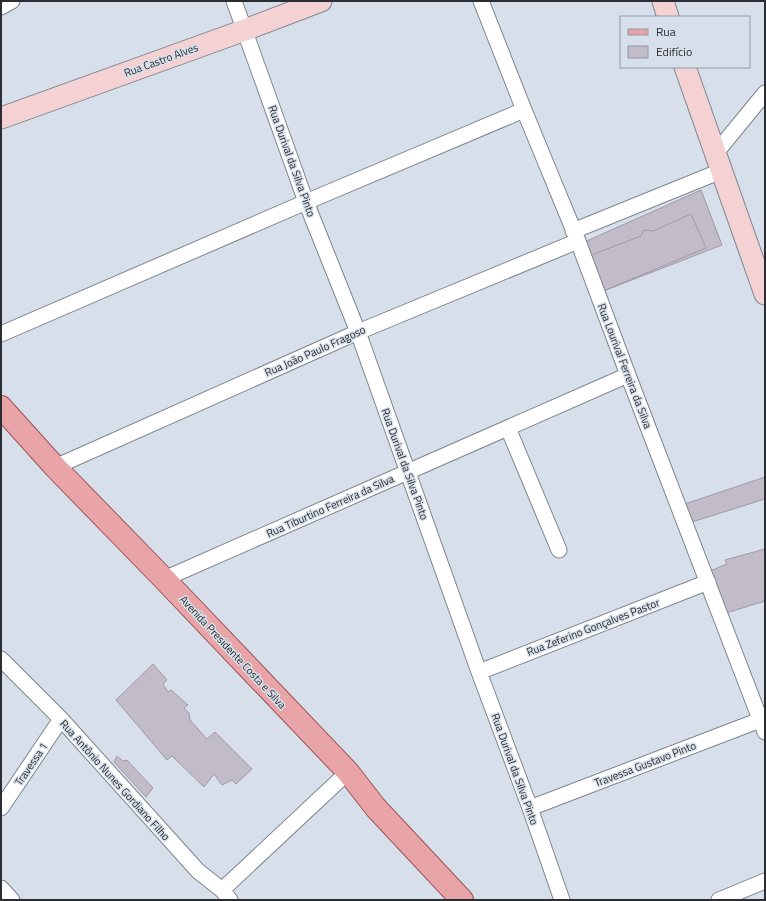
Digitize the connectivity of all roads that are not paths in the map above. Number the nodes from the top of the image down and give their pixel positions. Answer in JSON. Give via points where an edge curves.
{"nodes":[{"id":1,"x":12,"y":1,"type":"edge"},
{"id":2,"x":234,"y":1,"type":"edge"},
{"id":3,"x":321,"y":1,"type":"edge"},
{"id":4,"x":481,"y":1,"type":"edge"},
{"id":5,"x":662,"y":1,"type":"edge"},
{"id":6,"x":1,"y":7,"type":"edge"},
{"id":7,"x":668,"y":16,"type":"edge"},
{"id":8,"x":245,"y":30,"type":"junction"},
{"id":9,"x":685,"y":68,"type":"edge"},
{"id":10,"x":765,"y":93,"type":"edge"},
{"id":11,"x":524,"y":110,"type":"junction"},
{"id":12,"x":1,"y":118,"type":"edge"},
{"id":13,"x":718,"y":162,"type":"junction"},
{"id":14,"x":306,"y":202,"type":"junction"},
{"id":15,"x":575,"y":236,"type":"junction"},
{"id":16,"x":765,"y":294,"type":"edge"},
{"id":17,"x":358,"y":332,"type":"junction"},
{"id":18,"x":1,"y":334,"type":"edge"},
{"id":19,"x":628,"y":375,"type":"junction"},
{"id":20,"x":1,"y":407,"type":"edge"},
{"id":21,"x":508,"y":428,"type":"junction"},
{"id":22,"x":55,"y":467,"type":"junction"},
{"id":23,"x":408,"y":472,"type":"junction"},
{"id":24,"x":559,"y":550,"type":"dead end"},
{"id":25,"x":164,"y":579,"type":"junction"},
{"id":26,"x":708,"y":582,"type":"junction"},
{"id":27,"x":1,"y":659,"type":"edge"},
{"id":28,"x":479,"y":672,"type":"junction"},
{"id":29,"x":61,"y":719,"type":"junction"},
{"id":30,"x":762,"y":726,"type":"edge"},
{"id":31,"x":348,"y":772,"type":"junction"},
{"id":32,"x":1,"y":808,"type":"edge"},
{"id":33,"x":530,"y":808,"type":"junction"},
{"id":34,"x":765,"y":881,"type":"edge"},
{"id":35,"x":1,"y":888,"type":"edge"},
{"id":36,"x":226,"y":895,"type":"edge"},
{"id":37,"x":12,"y":900,"type":"edge"},
{"id":38,"x":462,"y":900,"type":"edge"},
{"id":39,"x":562,"y":900,"type":"edge"},
{"id":40,"x":719,"y":900,"type":"edge"}],
"edges":[{"from":1,"to":6,"type":"street"},
{"from":2,"to":8,"type":"street","name":"Rua Durival da Silva Pinto"},
{"from":3,"to":8,"type":"main road","name":"Rua Castro Alves"},
{"from":4,"to":11,"type":"street","name":"Rua Lourival Ferreira da Silva"},
{"from":5,"to":7,"type":"main road"},
{"from":8,"to":12,"type":"main road","name":"Rua Castro Alves"},
{"from":8,"to":14,"type":"street","name":"Rua Durival da Silva Pinto"},
{"from":9,"to":13,"type":"main road"},
{"from":10,"to":13,"type":"street"},
{"from":11,"to":14,"type":"street"},
{"from":11,"to":15,"type":"street","name":"Rua Lourival Ferreira da Silva"},
{"from":13,"to":15,"type":"street","name":"Rua João Paulo Fragoso"},
{"from":13,"to":16,"type":"main road"},
{"from":14,"to":17,"type":"street","name":"Rua Durival da Silva Pinto"},
{"from":14,"to":18,"type":"street"},
{"from":15,"to":17,"type":"street","name":"Rua João Paulo Fragoso"},
{"from":15,"to":19,"type":"street","name":"Rua Lourival Ferreira da Silva"},
{"from":17,"to":22,"type":"street","name":"Rua João Paulo Fragoso"},
{"from":17,"to":23,"type":"street","name":"Rua Durival da Silva Pinto"},
{"from":19,"to":21,"type":"street","name":"Rua Tiburtino Ferreira da Silva"},
{"from":19,"to":26,"type":"street","name":"Rua Lourival Ferreira da Silva"},
{"from":20,"to":22,"type":"main road","name":"Avenida Presidente Costa e Silva"},
{"from":21,"to":23,"type":"street","name":"Rua Tiburtino Ferreira da Silva"},
{"from":21,"to":24,"type":"street"},
{"from":22,"to":25,"type":"main road","name":"Avenida Presidente Costa e Silva"},
{"from":23,"to":25,"type":"street","name":"Rua Tiburtino Ferreira da Silva"},
{"from":23,"to":28,"type":"street","name":"Rua Durival da Silva Pinto"},
{"from":25,"to":31,"type":"main road","name":"Avenida Presidente Costa e Silva"},
{"from":26,"to":28,"type":"street","name":"Rua Zeferino Gonçalves Pastor"},
{"from":26,"to":30,"type":"street","name":"Rua Lourival Ferreira da Silva"},
{"from":27,"to":29,"type":"street","name":"Rua Antônio Nunes Gordiano Filho"},
{"from":28,"to":33,"type":"street","name":"Rua Durival da Silva Pinto"},
{"from":29,"to":32,"type":"street","name":"Travessa 1"},
{"from":29,"to":36,"type":"street","name":"Rua Antônio Nunes Gordiano Filho","via":[[198,871]]},
{"from":30,"to":33,"type":"street","name":"Travessa Gustavo Pinto"},
{"from":31,"to":36,"type":"street"},
{"from":31,"to":38,"type":"main road","name":"Avenida Presidente Costa e Silva","via":[[376,808]]},
{"from":33,"to":39,"type":"street","name":"Rua Durival da Silva Pinto"},
{"from":34,"to":40,"type":"street"},
{"from":35,"to":37,"type":"street"}]}
